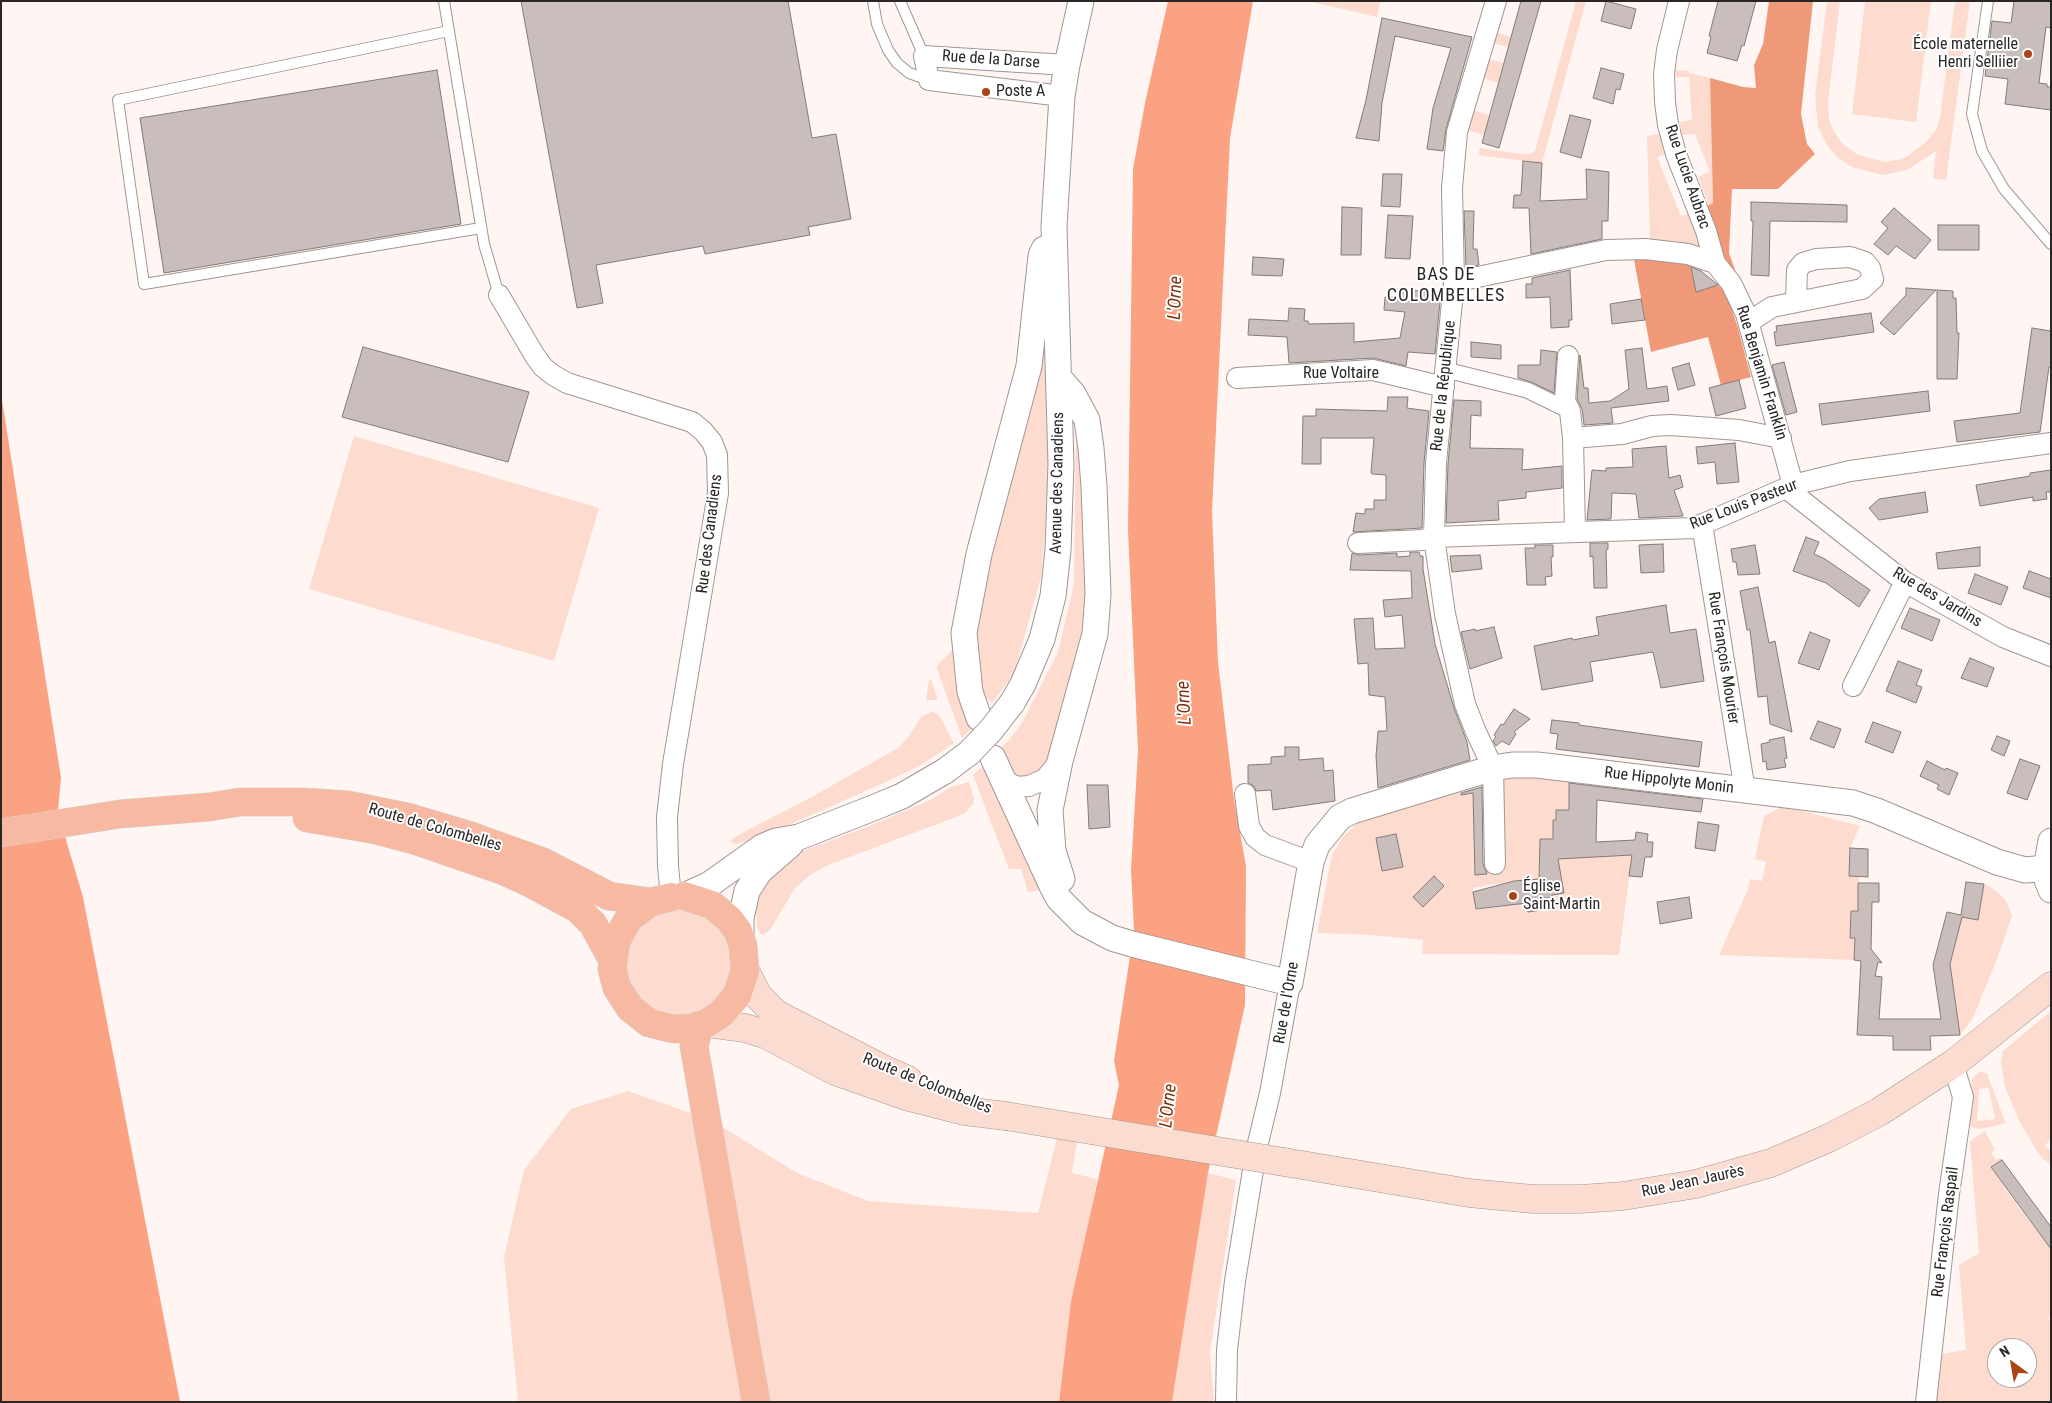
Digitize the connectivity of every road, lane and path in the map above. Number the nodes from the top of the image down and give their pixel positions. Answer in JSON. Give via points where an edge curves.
{"nodes":[{"id":1,"x":444,"y":1,"type":"edge"},
{"id":2,"x":873,"y":1,"type":"edge"},
{"id":3,"x":900,"y":1,"type":"edge"},
{"id":4,"x":1081,"y":1,"type":"edge"},
{"id":5,"x":1496,"y":1,"type":"edge"},
{"id":6,"x":1679,"y":1,"type":"edge"},
{"id":7,"x":1988,"y":1,"type":"edge"},
{"id":8,"x":449,"y":31,"type":"junction"},
{"id":9,"x":924,"y":56,"type":"junction"},
{"id":10,"x":1067,"y":65,"type":"junction"},
{"id":11,"x":929,"y":80,"type":"junction"},
{"id":12,"x":1062,"y":96,"type":"junction"},
{"id":13,"x":1054,"y":226,"type":"junction"},
{"id":14,"x":481,"y":228,"type":"junction"},
{"id":15,"x":2051,"y":244,"type":"edge"},
{"id":16,"x":1715,"y":263,"type":"junction"},
{"id":17,"x":1454,"y":282,"type":"junction"},
{"id":18,"x":499,"y":295,"type":"joint"},
{"id":19,"x":1796,"y":301,"type":"dead end"},
{"id":20,"x":1749,"y":322,"type":"junction"},
{"id":21,"x":1568,"y":356,"type":"dead end"},
{"id":22,"x":1058,"y":378,"type":"junction"},
{"id":23,"x":1237,"y":378,"type":"dead end"},
{"id":24,"x":1445,"y":379,"type":"junction"},
{"id":25,"x":1570,"y":411,"type":"junction"},
{"id":26,"x":1573,"y":438,"type":"junction"},
{"id":27,"x":1781,"y":438,"type":"junction"},
{"id":28,"x":2051,"y":443,"type":"edge"},
{"id":29,"x":1789,"y":487,"type":"junction"},
{"id":30,"x":1702,"y":524,"type":"junction"},
{"id":31,"x":1574,"y":532,"type":"junction"},
{"id":32,"x":1434,"y":537,"type":"junction"},
{"id":33,"x":1358,"y":543,"type":"dead end"},
{"id":34,"x":1905,"y":582,"type":"junction"},
{"id":35,"x":2051,"y":656,"type":"edge"},
{"id":36,"x":1853,"y":686,"type":"dead end"},
{"id":37,"x":979,"y":718,"type":"dead end"},
{"id":38,"x":1060,"y":762,"type":"junction"},
{"id":39,"x":1493,"y":768,"type":"junction"},
{"id":40,"x":998,"y":769,"type":"joint"},
{"id":41,"x":1745,"y":791,"type":"junction"},
{"id":42,"x":1245,"y":794,"type":"dead end"},
{"id":43,"x":209,"y":807,"type":"junction"},
{"id":44,"x":1,"y":833,"type":"edge"},
{"id":45,"x":799,"y":837,"type":"junction"},
{"id":46,"x":2051,"y":842,"type":"edge"},
{"id":47,"x":1311,"y":862,"type":"junction"},
{"id":48,"x":1495,"y":864,"type":"dead end"},
{"id":49,"x":2048,"y":879,"type":"edge"},
{"id":50,"x":669,"y":898,"type":"junction"},
{"id":51,"x":1074,"y":914,"type":"junction"},
{"id":52,"x":740,"y":938,"type":"junction"},
{"id":53,"x":612,"y":959,"type":"junction"},
{"id":54,"x":745,"y":971,"type":"junction"},
{"id":55,"x":1290,"y":983,"type":"junction"},
{"id":56,"x":2051,"y":986,"type":"edge"},
{"id":57,"x":696,"y":1031,"type":"junction"},
{"id":58,"x":1953,"y":1064,"type":"junction"},
{"id":59,"x":1006,"y":1116,"type":"junction"},
{"id":60,"x":1258,"y":1143,"type":"dead end"},
{"id":61,"x":1253,"y":1170,"type":"dead end"},
{"id":62,"x":756,"y":1402,"type":"edge"},
{"id":63,"x":1226,"y":1402,"type":"edge"},
{"id":64,"x":1926,"y":1402,"type":"edge"}],
"edges":[{"from":1,"to":8,"type":"lane"},
{"from":2,"to":11,"type":"lane","via":[[877,24],[897,63],[909,73]]},
{"from":3,"to":9,"type":"lane"},
{"from":4,"to":10,"type":"street","name":"Avenue des Canadiens"},
{"from":5,"to":17,"type":"street","name":"Rue de la République","via":[[1457,132],[1452,188]]},
{"from":6,"to":16,"type":"street","name":"Rue Lucie Aubrac","via":[[1664,74],[1668,125]]},
{"from":7,"to":15,"type":"lane","via":[[1972,114],[1982,151],[2004,189]]},
{"from":8,"to":14,"type":"lane"},
{"from":8,"to":14,"type":"lane","via":[[118,100],[144,284]]},
{"from":9,"to":10,"type":"street","name":"Rue de la Darse"},
{"from":9,"to":11,"type":"street","name":"Rue de la Darse"},
{"from":10,"to":12,"type":"street","name":"Avenue des Canadiens"},
{"from":11,"to":12,"type":"street","name":"Rue de la Darse"},
{"from":12,"to":13,"type":"street","name":"Avenue des Canadiens"},
{"from":13,"to":22,"type":"street","name":"Avenue des Canadiens"},
{"from":13,"to":37,"type":"street","via":[[1041,256],[1029,366],[979,554],[964,633],[970,692]]},
{"from":14,"to":18,"type":"lane"},
{"from":16,"to":17,"type":"street","via":[[1688,254],[1645,249],[1606,250]]},
{"from":16,"to":20,"type":"street","name":"Rue Benjamin Franklin","via":[[1732,283]]},
{"from":17,"to":24,"type":"street","name":"Rue de la République"},
{"from":18,"to":50,"type":"street","name":"Rue des Canadiens","via":[[535,356],[553,375],[566,383],[692,422],[704,431],[717,454],[718,493],[667,817]]},
{"from":19,"to":20,"type":"street","via":[[1772,307]]},
{"from":20,"to":27,"type":"street","name":"Rue Benjamin Franklin"},
{"from":21,"to":25,"type":"street","via":[[1565,401]]},
{"from":22,"to":38,"type":"street","via":[[1074,394],[1087,420],[1094,477],[1098,594],[1095,634]]},
{"from":22,"to":45,"type":"street","name":"Avenue des Canadiens","bridge":true,"via":[[1061,474],[1058,550],[1052,596],[1038,651],[1023,684],[991,730],[969,753],[945,771],[902,796]]},
{"from":23,"to":24,"type":"street","name":"Rue Voltaire","via":[[1373,370]]},
{"from":24,"to":25,"type":"street","via":[[1527,390]]},
{"from":24,"to":32,"type":"street","name":"Rue de la République","via":[[1436,463]]},
{"from":25,"to":26,"type":"street"},
{"from":26,"to":27,"type":"street","via":[[1671,425],[1739,430]]},
{"from":26,"to":31,"type":"street"},
{"from":27,"to":29,"type":"street","name":"Rue Benjamin Franklin"},
{"from":28,"to":29,"type":"street","name":"Rue Louis Pasteur","via":[[1850,471]]},
{"from":29,"to":30,"type":"street","name":"Rue Louis Pasteur"},
{"from":29,"to":34,"type":"street","name":"Rue des Jardins"},
{"from":30,"to":31,"type":"street","name":"Rue Louis Pasteur","via":[[1694,528]]},
{"from":30,"to":41,"type":"street","name":"Rue François Mourier"},
{"from":31,"to":32,"type":"street","name":"Rue Louis Pasteur"},
{"from":32,"to":33,"type":"street","name":"Rue Louis Pasteur"},
{"from":32,"to":39,"type":"street","name":"Rue de la République","via":[[1445,614],[1465,704]]},
{"from":34,"to":35,"type":"street","name":"Rue des Jardins","via":[[2003,637]]},
{"from":34,"to":36,"type":"street"},
{"from":38,"to":40,"type":"street","via":[[1045,779],[1029,786],[1017,787]]},
{"from":38,"to":51,"type":"street","via":[[1050,810],[1053,851]]},
{"from":39,"to":41,"type":"street","name":"Rue Hippolyte Monin","via":[[1536,765]]},
{"from":39,"to":47,"type":"street","name":"Rue Hippolyte Monin","via":[[1340,817],[1318,845]]},
{"from":39,"to":48,"type":"street"},
{"from":40,"to":51,"type":"street","via":[[1052,886],[1059,899]]},
{"from":41,"to":49,"type":"street","name":"Rue Hippolyte Monin","via":[[1853,803],[1997,862]]},
{"from":42,"to":47,"type":"street","via":[[1249,826],[1255,837],[1265,845]]},
{"from":43,"to":44,"type":"main road","name":"Route de Colombelles","via":[[120,814]]},
{"from":43,"to":50,"type":"main road","name":"Route de Colombelles","via":[[240,802],[303,802],[376,810],[519,852],[609,896]]},
{"from":43,"to":53,"type":"main road","name":"Route de Colombelles","via":[[376,830],[504,871],[578,909],[593,924]]},
{"from":45,"to":50,"type":"street","name":"Avenue des Canadiens","via":[[762,847],[710,884]]},
{"from":45,"to":52,"type":"street","name":"Avenue des Canadiens","via":[[754,880],[743,906]]},
{"from":46,"to":49,"type":"street"},
{"from":47,"to":55,"type":"street","name":"Rue de l'Orne"},
{"from":50,"to":52,"type":"main road","name":"Route de Colombelles","via":[[706,902],[734,925]]},
{"from":50,"to":53,"type":"main road","name":"Route de Colombelles","via":[[636,912],[624,925]]},
{"from":51,"to":55,"type":"street","via":[[1092,929],[1132,944]]},
{"from":52,"to":54,"type":"main road","name":"Route de Colombelles","via":[[745,954]]},
{"from":53,"to":57,"type":"main road","name":"Route de Colombelles","via":[[617,988],[630,1008],[650,1023]]},
{"from":54,"to":57,"type":"main road","name":"Route de Colombelles","via":[[733,1002]]},
{"from":54,"to":59,"type":"main road","name":"Route de Colombelles","via":[[762,1002],[785,1020],[882,1069]]},
{"from":55,"to":60,"type":"street","name":"Rue de l'Orne"},
{"from":56,"to":58,"type":"main road","name":"Rue Jean Jaurès"},
{"from":57,"to":59,"type":"main road","name":"Route de Colombelles","via":[[744,1028],[765,1034],[835,1071],[909,1097],[964,1111]]},
{"from":57,"to":62,"type":"main road"},
{"from":58,"to":59,"type":"main road","name":"Rue Jean Jaurès","bridge":true,"via":[[1879,1112],[1804,1150],[1736,1174],[1660,1191],[1581,1199],[1499,1197]]},
{"from":58,"to":64,"type":"street","name":"Rue François Raspail","via":[[1963,1097]]},
{"from":61,"to":63,"type":"street","via":[[1235,1281],[1227,1350]]}]}
